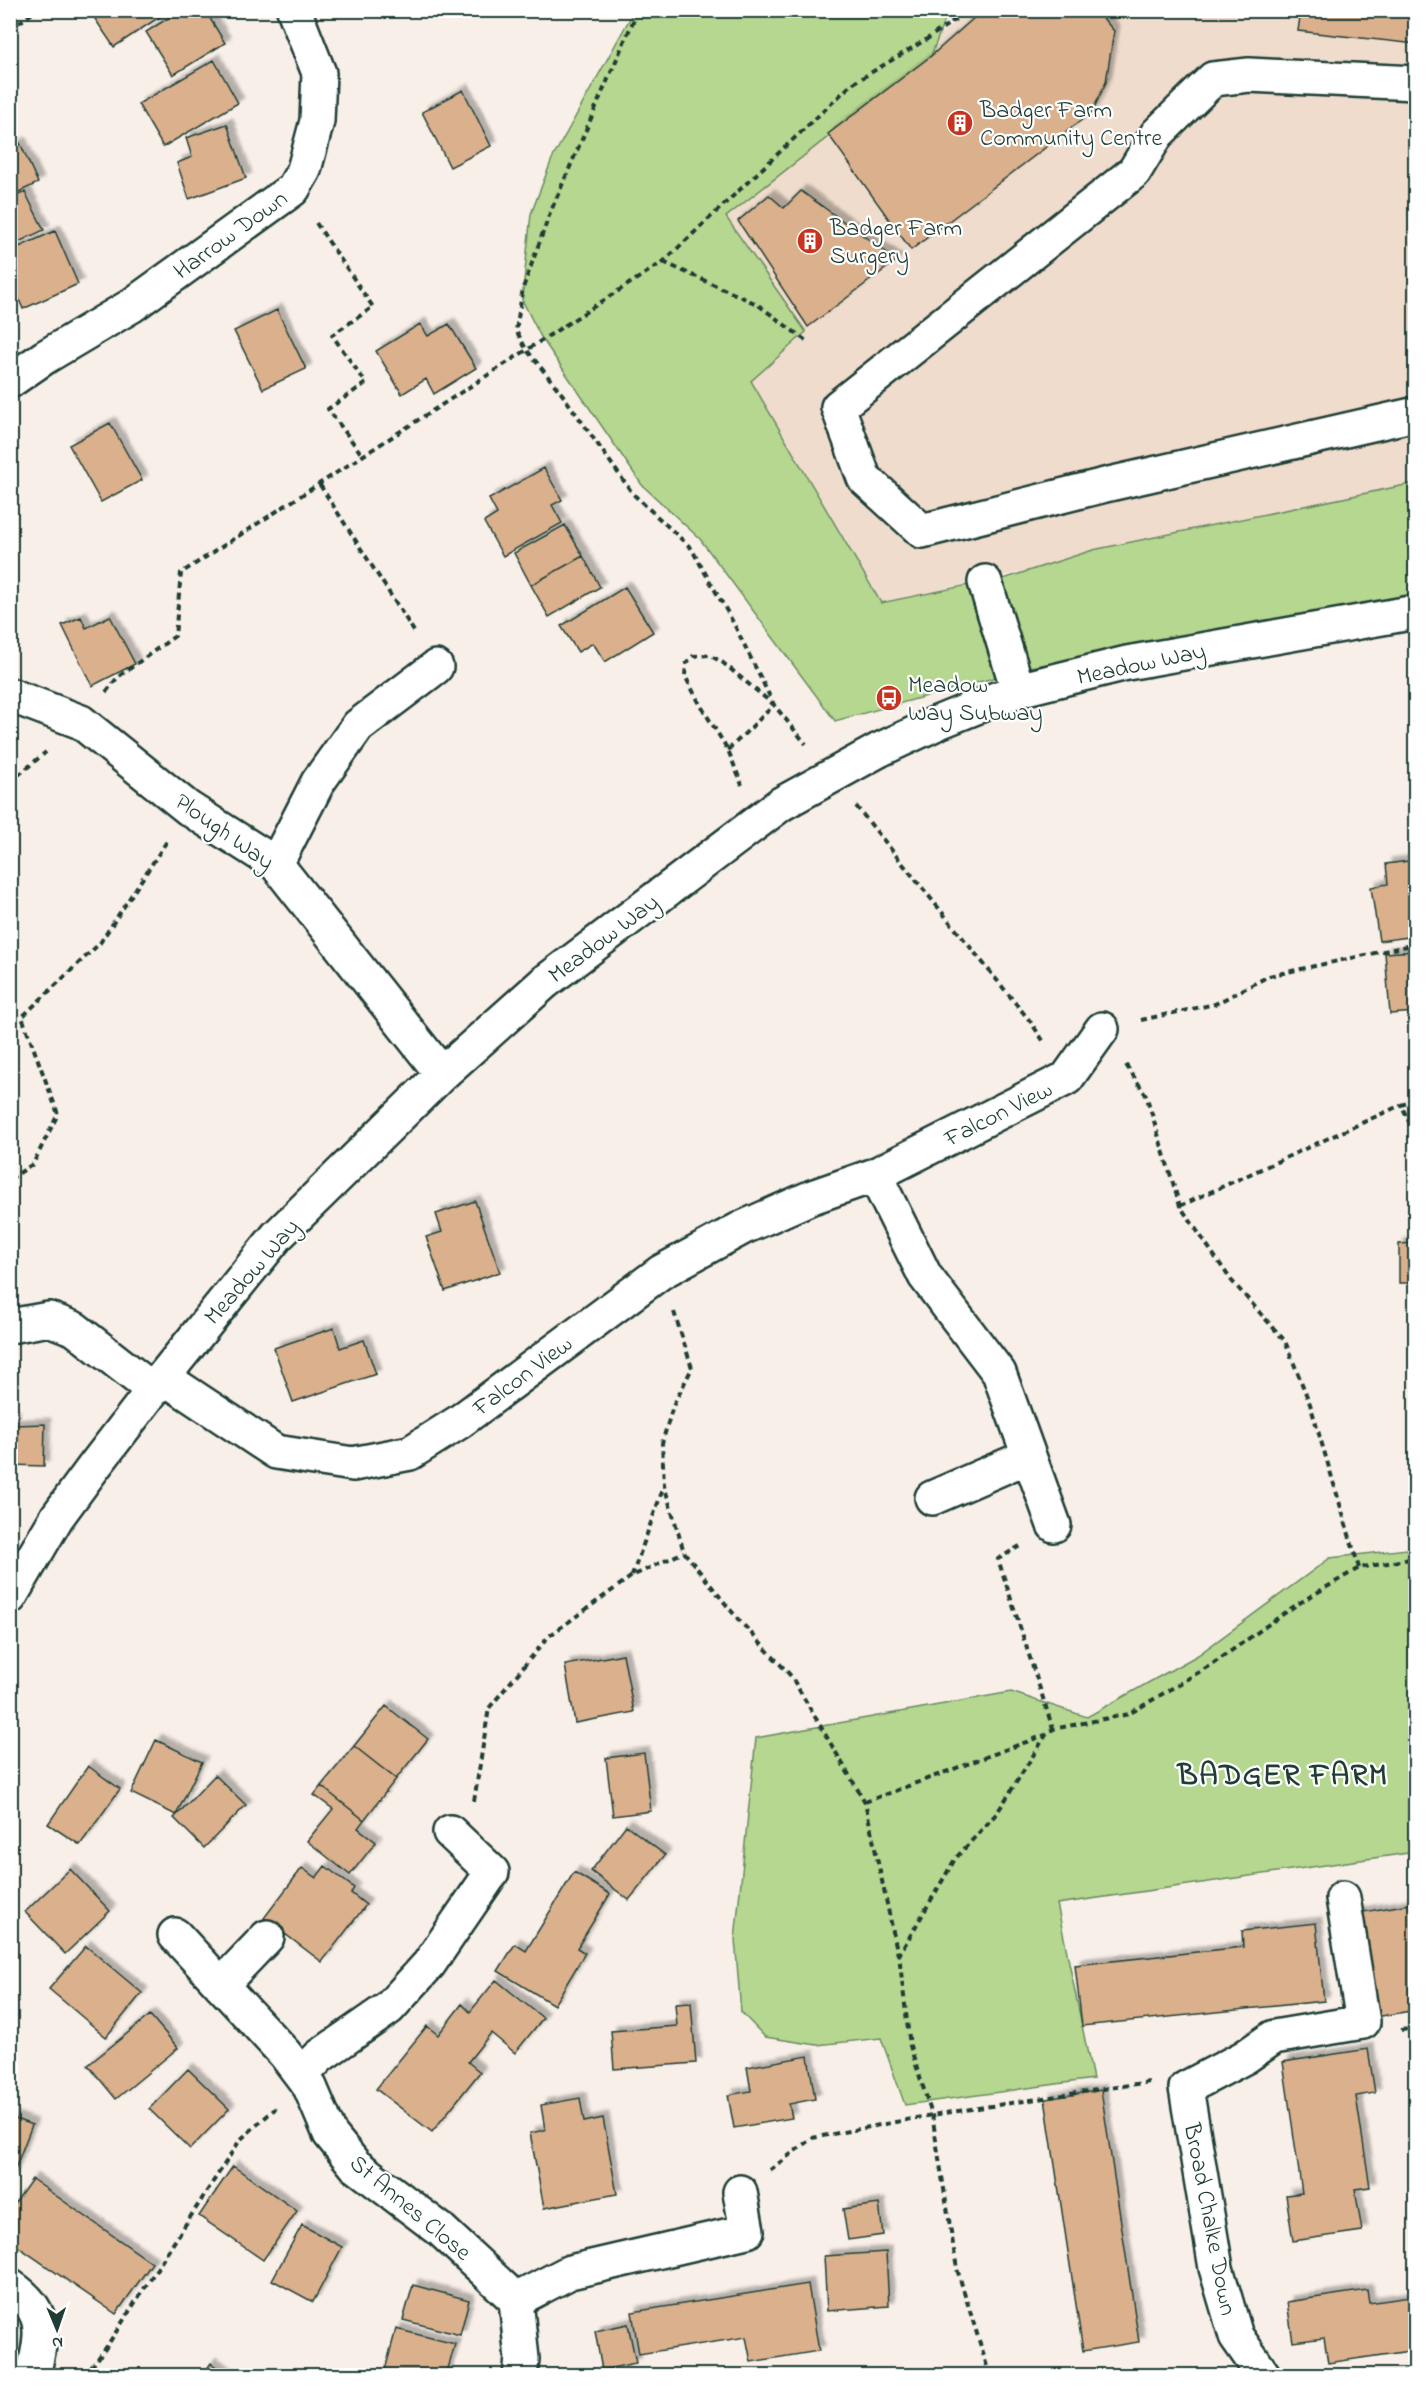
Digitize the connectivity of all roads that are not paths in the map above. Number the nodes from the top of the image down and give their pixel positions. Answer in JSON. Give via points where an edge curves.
{"nodes":[{"id":1,"x":294,"y":10,"type":"edge"},
{"id":2,"x":1416,"y":83,"type":"edge"},
{"id":3,"x":10,"y":381,"type":"edge"},
{"id":4,"x":1416,"y":414,"type":"edge"},
{"id":5,"x":985,"y":582,"type":"dead end"},
{"id":6,"x":1416,"y":612,"type":"edge"},
{"id":7,"x":436,"y":667,"type":"road end"},
{"id":8,"x":1018,"y":690,"type":"junction"},
{"id":9,"x":10,"y":695,"type":"edge"},
{"id":10,"x":276,"y":864,"type":"junction"},
{"id":11,"x":1102,"y":1029,"type":"road end"},
{"id":12,"x":442,"y":1074,"type":"junction"},
{"id":13,"x":875,"y":1175,"type":"junction"},
{"id":14,"x":10,"y":1326,"type":"edge"},
{"id":15,"x":158,"y":1383,"type":"junction"},
{"id":16,"x":1029,"y":1456,"type":"junction"},
{"id":17,"x":932,"y":1498,"type":"dead end"},
{"id":18,"x":1054,"y":1525,"type":"road end"},
{"id":19,"x":10,"y":1597,"type":"edge"},
{"id":20,"x":450,"y":1832,"type":"road end"},
{"id":21,"x":1343,"y":1899,"type":"dead end"},
{"id":22,"x":175,"y":1935,"type":"dead end"},
{"id":23,"x":267,"y":1937,"type":"dead end"},
{"id":24,"x":221,"y":1985,"type":"junction"},
{"id":25,"x":303,"y":2079,"type":"junction"},
{"id":26,"x":740,"y":2192,"type":"road end"},
{"id":27,"x":10,"y":2286,"type":"edge"},
{"id":28,"x":516,"y":2300,"type":"junction"},
{"id":29,"x":1262,"y":2375,"type":"edge"},
{"id":30,"x":33,"y":2376,"type":"edge"},
{"id":31,"x":520,"y":2376,"type":"edge"}],
"edges":[{"from":1,"to":3,"type":"street","name":"Harrow Down","via":[[319,73],[317,121],[304,170],[293,189],[131,306]]},
{"from":2,"to":4,"type":"street","via":[[1249,75],[1213,79],[1157,134],[1134,172],[838,407],[864,478],[922,531]]},
{"from":5,"to":8,"type":"street"},
{"from":6,"to":8,"type":"street","name":"Meadow Way","via":[[1127,663]]},
{"from":7,"to":10,"type":"street","via":[[358,726],[318,782]]},
{"from":8,"to":12,"type":"street","name":"Meadow Way","bridge":true,"via":[[879,750],[769,813],[545,981]]},
{"from":9,"to":10,"type":"street","name":"Plough Way","via":[[81,722],[188,807]]},
{"from":10,"to":12,"type":"street","name":"Plough Way"},
{"from":11,"to":13,"type":"street","name":"Falcon View","via":[[1067,1078]]},
{"from":12,"to":15,"type":"street","name":"Meadow Way","via":[[277,1236]]},
{"from":13,"to":15,"type":"street","name":"Falcon View","via":[[742,1228],[661,1272],[410,1454],[353,1464],[276,1452]]},
{"from":13,"to":16,"type":"street","via":[[925,1276],[999,1373]]},
{"from":14,"to":15,"type":"street","name":"Falcon View","via":[[49,1319],[75,1329]]},
{"from":15,"to":19,"type":"street","name":"Meadow Way","via":[[57,1517]]},
{"from":16,"to":17,"type":"street"},
{"from":16,"to":18,"type":"street"},
{"from":20,"to":25,"type":"street","via":[[492,1872],[429,1964],[389,2008],[320,2056]]},
{"from":21,"to":29,"type":"street","name":"Broad Chalke Down","via":[[1363,2022],[1274,2037],[1186,2088],[1216,2268],[1236,2336]]},
{"from":22,"to":24,"type":"street","name":"St Annes Close"},
{"from":23,"to":24,"type":"street"},
{"from":24,"to":25,"type":"street","name":"St Annes Close"},
{"from":25,"to":28,"type":"street","name":"St Annes Close","via":[[330,2134],[355,2165],[441,2230]]},
{"from":26,"to":28,"type":"street","via":[[747,2231],[570,2272]]},
{"from":27,"to":30,"type":"street","via":[[28,2297],[41,2322]]},
{"from":28,"to":31,"type":"street"}]}
